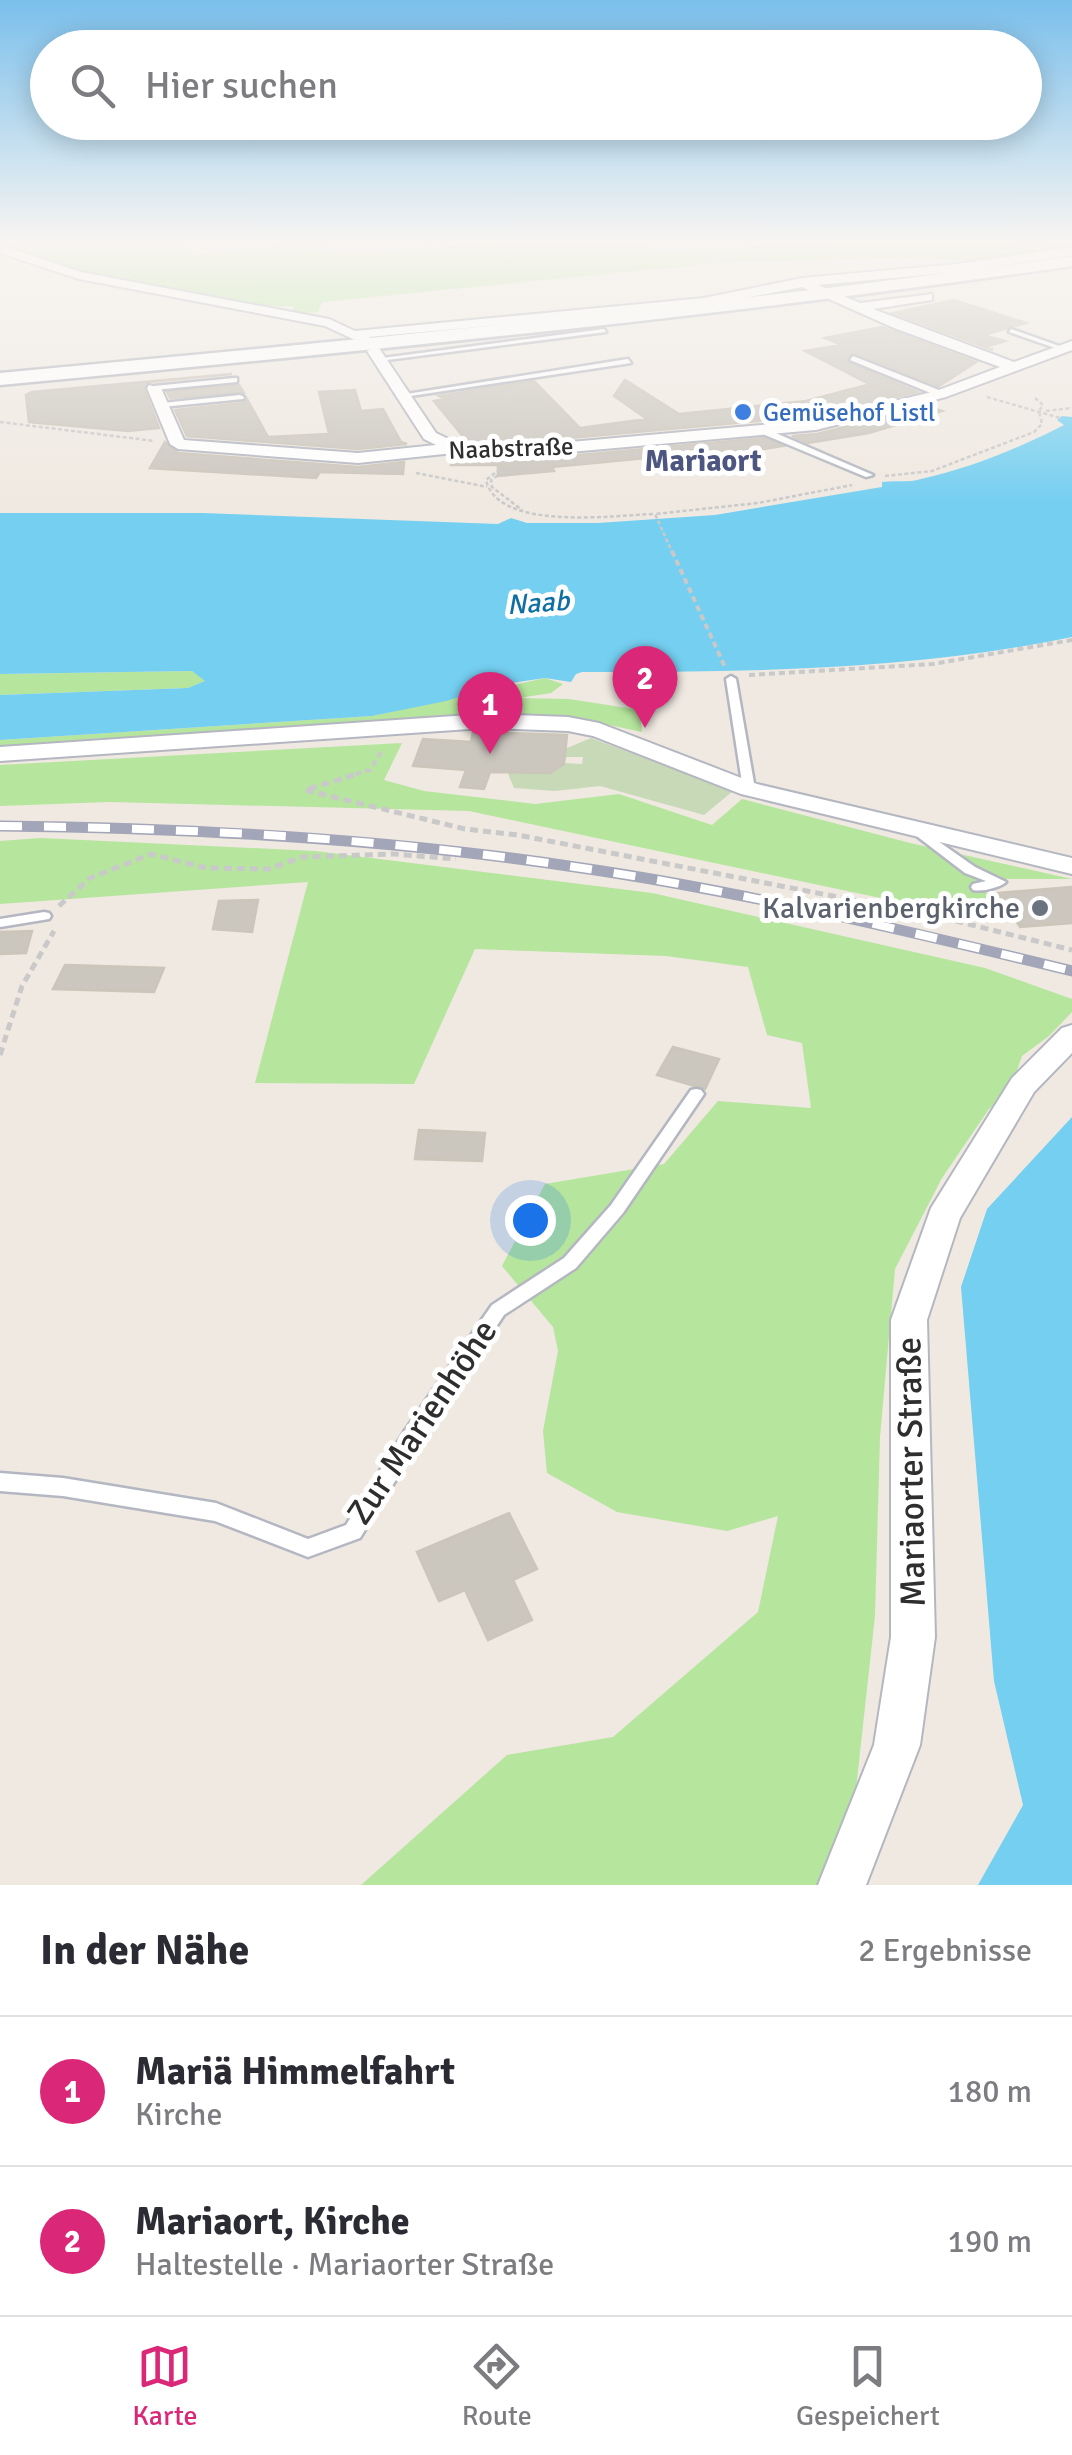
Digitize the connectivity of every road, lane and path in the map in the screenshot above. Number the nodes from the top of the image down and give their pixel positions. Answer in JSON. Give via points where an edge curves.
{"nodes":[{"id":1,"x":329,"y":327,"type":"edge"},
{"id":2,"x":514,"y":327,"type":"edge"},
{"id":3,"x":542,"y":327,"type":"edge"},
{"id":4,"x":911,"y":327,"type":"edge"},
{"id":5,"x":604,"y":331,"type":"dead end"},
{"id":6,"x":1011,"y":331,"type":"dead end"},
{"id":7,"x":369,"y":346,"type":"junction"},
{"id":8,"x":1068,"y":347,"type":"edge"},
{"id":9,"x":853,"y":358,"type":"dead end"},
{"id":10,"x":628,"y":361,"type":"dead end"},
{"id":11,"x":1014,"y":366,"type":"junction"},
{"id":12,"x":0,"y":380,"type":"edge"},
{"id":13,"x":234,"y":380,"type":"dead end"},
{"id":14,"x":154,"y":388,"type":"joint"},
{"id":15,"x":948,"y":391,"type":"junction"},
{"id":16,"x":404,"y":394,"type":"junction"},
{"id":17,"x":240,"y":397,"type":"dead end"},
{"id":18,"x":1035,"y":398,"type":"dead end"},
{"id":19,"x":162,"y":405,"type":"junction"},
{"id":20,"x":1072,"y":408,"type":"edge"},
{"id":21,"x":1039,"y":411,"type":"junction"},
{"id":22,"x":1060,"y":418,"type":"dead end"},
{"id":23,"x":0,"y":422,"type":"edge"},
{"id":24,"x":761,"y":430,"type":"junction"},
{"id":25,"x":178,"y":444,"type":"junction"},
{"id":26,"x":454,"y":448,"type":"junction"},
{"id":27,"x":502,"y":452,"type":"junction"},
{"id":28,"x":409,"y":455,"type":"junction"},
{"id":29,"x":506,"y":470,"type":"dead end"},
{"id":30,"x":869,"y":475,"type":"junction"},
{"id":31,"x":487,"y":487,"type":"junction"},
{"id":32,"x":835,"y":491,"type":"junction"},
{"id":33,"x":843,"y":496,"type":"dead end"},
{"id":34,"x":526,"y":513,"type":"junction"},
{"id":35,"x":655,"y":516,"type":"junction"},
{"id":36,"x":1072,"y":640,"type":"edge"},
{"id":37,"x":733,"y":675,"type":"junction"},
{"id":38,"x":402,"y":728,"type":"junction"},
{"id":39,"x":0,"y":754,"type":"edge"},
{"id":40,"x":750,"y":790,"type":"junction"},
{"id":41,"x":918,"y":831,"type":"junction"},
{"id":42,"x":456,"y":859,"type":"dead end"},
{"id":43,"x":1072,"y":866,"type":"edge"},
{"id":44,"x":978,"y":887,"type":"dead end"},
{"id":45,"x":44,"y":916,"type":"junction"},
{"id":46,"x":0,"y":923,"type":"edge"},
{"id":47,"x":1072,"y":950,"type":"edge"},
{"id":48,"x":1072,"y":1034,"type":"edge"},
{"id":49,"x":0,"y":1055,"type":"edge"},
{"id":50,"x":696,"y":1094,"type":"dead end"},
{"id":51,"x":0,"y":1482,"type":"edge"},
{"id":52,"x":842,"y":1885,"type":"edge"}],
"edges":[{"from":1,"to":7,"type":"street"},
{"from":2,"to":7,"type":"street"},
{"from":3,"to":12,"type":"main road"},
{"from":4,"to":11,"type":"street"},
{"from":5,"to":7,"type":"lane"},
{"from":6,"to":8,"type":"lane"},
{"from":7,"to":16,"type":"street"},
{"from":8,"to":11,"type":"street","name":"Naabstraße"},
{"from":9,"to":15,"type":"lane"},
{"from":10,"to":16,"type":"lane"},
{"from":11,"to":15,"type":"street","name":"Naabstraße"},
{"from":13,"to":14,"type":"lane"},
{"from":14,"to":19,"type":"street"},
{"from":15,"to":21,"type":"path"},
{"from":15,"to":24,"type":"street","name":"Naabstraße","via":[[816,425]]},
{"from":16,"to":26,"type":"street","via":[[430,436]]},
{"from":17,"to":19,"type":"lane"},
{"from":18,"to":21,"type":"path","via":[[1043,405]]},
{"from":19,"to":25,"type":"street"},
{"from":20,"to":21,"type":"path"},
{"from":21,"to":22,"type":"path"},
{"from":21,"to":30,"type":"path","via":[[1042,424],[1034,432],[1000,447],[932,470]]},
{"from":23,"to":25,"type":"path"},
{"from":24,"to":27,"type":"street","name":"Naabstraße"},
{"from":24,"to":30,"type":"lane"},
{"from":25,"to":28,"type":"street","name":"Naabstraße","via":[[323,458]]},
{"from":26,"to":27,"type":"street","name":"Naabstraße"},
{"from":26,"to":28,"type":"street","name":"Naabstraße"},
{"from":27,"to":31,"type":"path"},
{"from":28,"to":31,"type":"path","via":[[411,472]]},
{"from":29,"to":34,"type":"path","via":[[491,480],[492,487]]},
{"from":30,"to":32,"type":"path"},
{"from":31,"to":34,"type":"path","via":[[512,510]]},
{"from":32,"to":33,"type":"path"},
{"from":32,"to":35,"type":"path"},
{"from":34,"to":35,"type":"path"},
{"from":35,"to":37,"type":"path"},
{"from":36,"to":37,"type":"path","via":[[933,664]]},
{"from":37,"to":40,"type":"lane"},
{"from":38,"to":39,"type":"street"},
{"from":38,"to":40,"type":"street","via":[[484,721],[568,724]]},
{"from":38,"to":47,"type":"path","via":[[370,770],[305,790],[465,828],[936,916]]},
{"from":40,"to":41,"type":"street"},
{"from":41,"to":43,"type":"street"},
{"from":41,"to":44,"type":"lane","via":[[970,870],[999,882]]},
{"from":42,"to":45,"type":"path","via":[[302,857],[269,868],[206,868],[151,854],[90,878]]},
{"from":45,"to":46,"type":"lane"},
{"from":45,"to":49,"type":"path","via":[[62,917],[22,986]]},
{"from":48,"to":52,"type":"street","name":"Mariaorter Straße","via":[[1022,1085],[942,1217],[908,1320],[913,1637],[897,1745]]},
{"from":50,"to":51,"type":"lane","name":"Zur Marienhöhe","via":[[617,1209],[570,1263],[498,1310],[354,1532],[308,1548],[216,1512]]}]}
